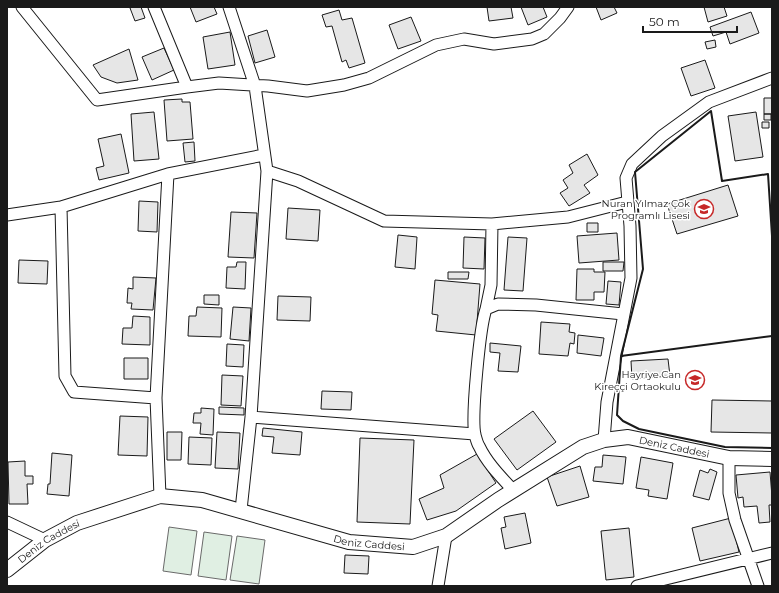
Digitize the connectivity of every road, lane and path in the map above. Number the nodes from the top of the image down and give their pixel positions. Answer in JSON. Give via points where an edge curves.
{"nodes":[{"id":1,"x":22,"y":7,"type":"edge"},
{"id":2,"x":154,"y":7,"type":"edge"},
{"id":3,"x":229,"y":7,"type":"edge"},
{"id":4,"x":568,"y":7,"type":"edge"},
{"id":5,"x":772,"y":78,"type":"edge"},
{"id":6,"x":255,"y":86,"type":"junction"},
{"id":7,"x":187,"y":87,"type":"junction"},
{"id":8,"x":264,"y":155,"type":"junction"},
{"id":9,"x":267,"y":171,"type":"junction"},
{"id":10,"x":168,"y":174,"type":"junction"},
{"id":11,"x":627,"y":202,"type":"junction"},
{"id":12,"x":61,"y":207,"type":"junction"},
{"id":13,"x":7,"y":215,"type":"edge"},
{"id":14,"x":492,"y":224,"type":"junction"},
{"id":15,"x":486,"y":309,"type":"junction"},
{"id":16,"x":623,"y":314,"type":"junction"},
{"id":17,"x":156,"y":398,"type":"junction"},
{"id":18,"x":251,"y":417,"type":"junction"},
{"id":19,"x":475,"y":434,"type":"junction"},
{"id":20,"x":604,"y":440,"type":"junction"},
{"id":21,"x":729,"y":458,"type":"junction"},
{"id":22,"x":772,"y":459,"type":"edge"},
{"id":23,"x":513,"y":490,"type":"junction"},
{"id":24,"x":160,"y":496,"type":"junction"},
{"id":25,"x":241,"y":510,"type":"junction"},
{"id":26,"x":7,"y":522,"type":"edge"},
{"id":27,"x":446,"y":536,"type":"junction"},
{"id":28,"x":45,"y":540,"type":"junction"},
{"id":29,"x":772,"y":553,"type":"edge"},
{"id":30,"x":749,"y":559,"type":"junction"},
{"id":31,"x":7,"y":570,"type":"edge"},
{"id":32,"x":438,"y":586,"type":"edge"},
{"id":33,"x":637,"y":586,"type":"edge"},
{"id":34,"x":758,"y":586,"type":"edge"}],
"edges":[{"from":1,"to":7,"type":"street","via":[[97,100]]},
{"from":2,"to":7,"type":"street"},
{"from":3,"to":6,"type":"street"},
{"from":4,"to":6,"type":"street","via":[[544,34],[532,39],[494,44],[464,39],[436,45],[369,78],[344,85],[307,90]]},
{"from":5,"to":11,"type":"street","via":[[709,102],[662,136],[632,164],[626,178]]},
{"from":6,"to":7,"type":"street","via":[[219,83]]},
{"from":6,"to":8,"type":"street"},
{"from":8,"to":9,"type":"street"},
{"from":8,"to":10,"type":"street"},
{"from":9,"to":14,"type":"street","via":[[298,181],[384,221]]},
{"from":9,"to":18,"type":"street"},
{"from":10,"to":12,"type":"street"},
{"from":10,"to":17,"type":"street"},
{"from":11,"to":14,"type":"street","via":[[568,217]]},
{"from":11,"to":16,"type":"street","via":[[631,278]]},
{"from":12,"to":13,"type":"street"},
{"from":12,"to":17,"type":"street","via":[[66,376],[74,392]]},
{"from":14,"to":15,"type":"street","via":[[491,285]]},
{"from":15,"to":16,"type":"street","via":[[498,304],[536,305]]},
{"from":15,"to":19,"type":"street","via":[[479,356]]},
{"from":16,"to":20,"type":"street","via":[[607,402]]},
{"from":17,"to":24,"type":"street"},
{"from":18,"to":19,"type":"street"},
{"from":18,"to":25,"type":"street"},
{"from":19,"to":23,"type":"street","via":[[479,447]]},
{"from":20,"to":21,"type":"street","name":"Deniz Caddesi","via":[[628,437]]},
{"from":20,"to":23,"type":"street","name":"Deniz Caddesi","via":[[583,447]]},
{"from":21,"to":22,"type":"street","name":"Deniz Caddesi"},
{"from":21,"to":30,"type":"street","via":[[729,493],[735,520]]},
{"from":23,"to":27,"type":"street","name":"Deniz Caddesi"},
{"from":24,"to":25,"type":"street","name":"Deniz Caddesi","via":[[202,500]]},
{"from":24,"to":28,"type":"street","name":"Deniz Caddesi","via":[[77,523]]},
{"from":25,"to":27,"type":"street","name":"Deniz Caddesi","via":[[349,542],[413,547]]},
{"from":26,"to":28,"type":"street"},
{"from":27,"to":32,"type":"street"},
{"from":28,"to":31,"type":"street","name":"Deniz Caddesi"},
{"from":29,"to":30,"type":"street"},
{"from":30,"to":33,"type":"street"},
{"from":30,"to":34,"type":"street"}]}
